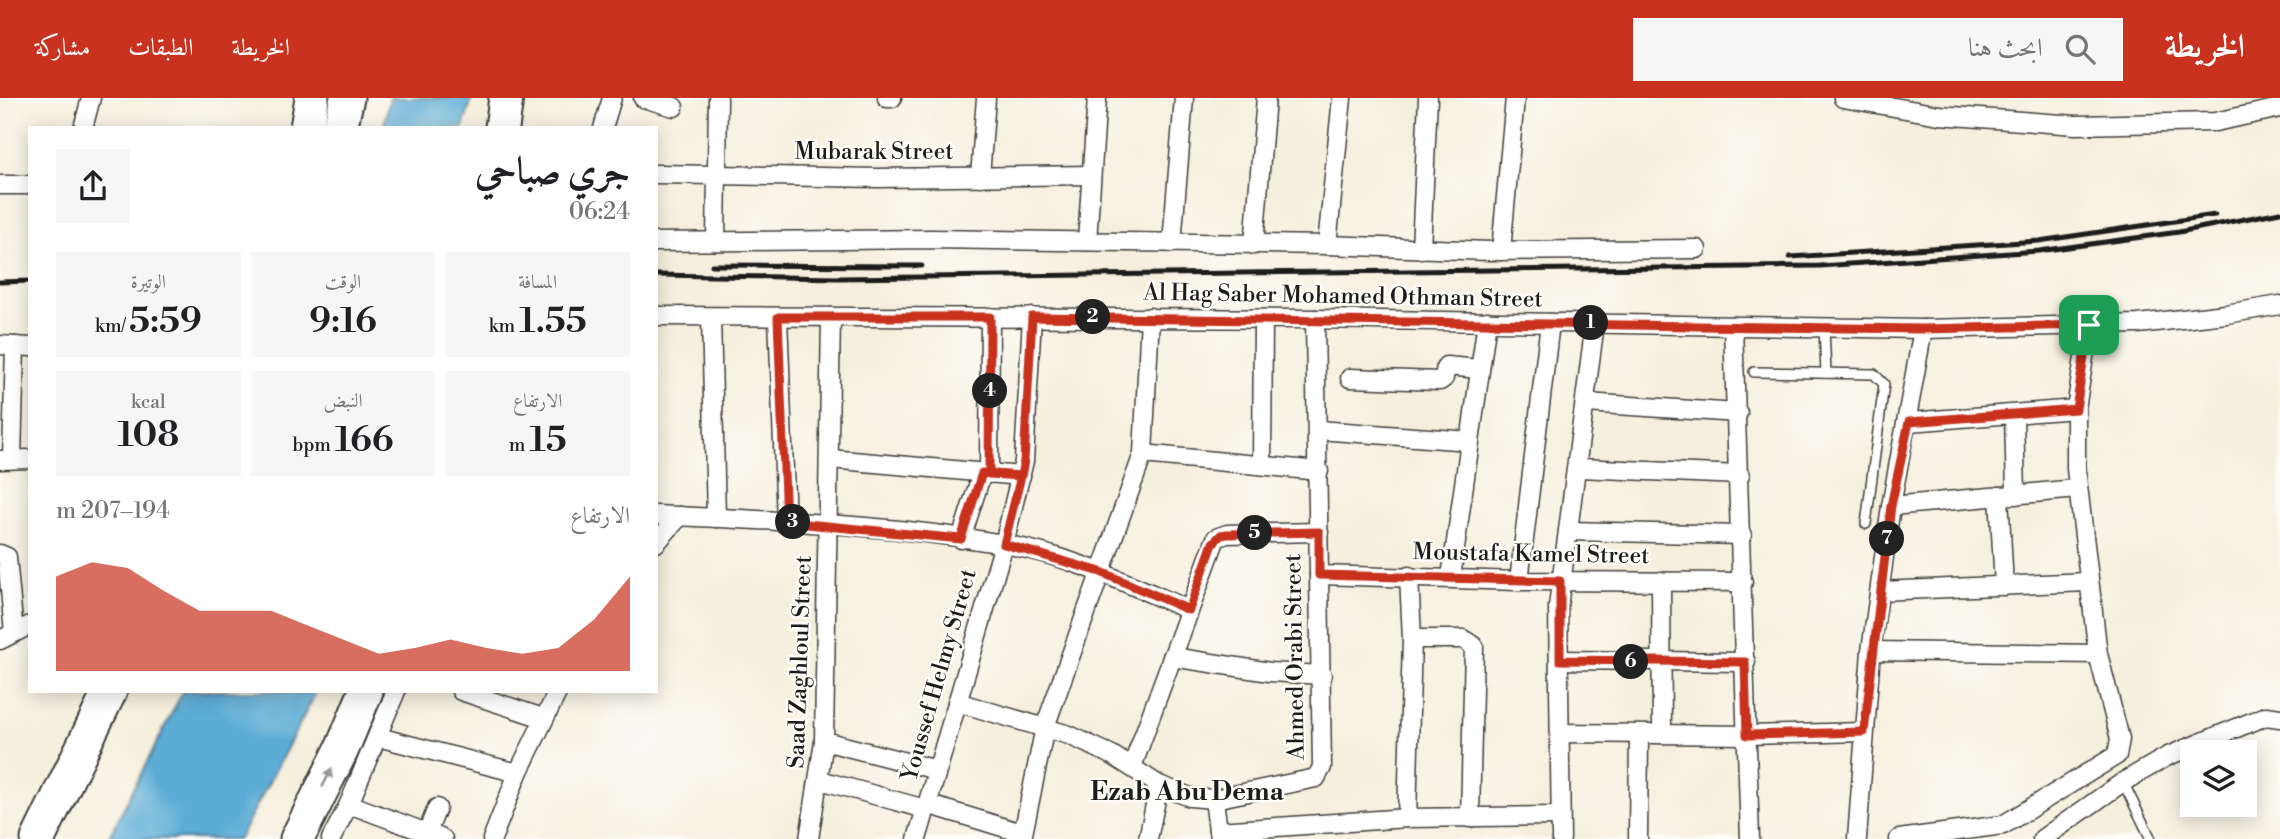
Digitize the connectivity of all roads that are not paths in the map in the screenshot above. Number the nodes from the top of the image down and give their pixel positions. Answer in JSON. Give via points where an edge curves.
{"nodes":[{"id":1,"x":91,"y":98,"type":"edge"},
{"id":2,"x":312,"y":98,"type":"edge"},
{"id":3,"x":347,"y":98,"type":"edge"},
{"id":4,"x":506,"y":98,"type":"edge"},
{"id":5,"x":520,"y":98,"type":"edge"},
{"id":6,"x":612,"y":98,"type":"edge"},
{"id":7,"x":643,"y":98,"type":"edge"},
{"id":8,"x":718,"y":98,"type":"edge"},
{"id":9,"x":986,"y":98,"type":"edge"},
{"id":10,"x":1097,"y":98,"type":"edge"},
{"id":11,"x":1184,"y":98,"type":"edge"},
{"id":12,"x":1266,"y":98,"type":"edge"},
{"id":13,"x":1342,"y":98,"type":"edge"},
{"id":14,"x":1428,"y":98,"type":"edge"},
{"id":15,"x":1515,"y":98,"type":"edge"},
{"id":16,"x":1843,"y":98,"type":"edge"},
{"id":17,"x":674,"y":107,"type":"dead end"},
{"id":18,"x":2280,"y":108,"type":"edge"},
{"id":19,"x":84,"y":126,"type":"edge"},
{"id":20,"x":307,"y":126,"type":"edge"},
{"id":21,"x":340,"y":126,"type":"edge"},
{"id":22,"x":502,"y":126,"type":"edge"},
{"id":23,"x":514,"y":126,"type":"edge"},
{"id":24,"x":604,"y":126,"type":"edge"},
{"id":25,"x":658,"y":174,"type":"edge"},
{"id":26,"x":718,"y":175,"type":"junction"},
{"id":27,"x":1091,"y":175,"type":"junction"},
{"id":28,"x":980,"y":177,"type":"junction"},
{"id":29,"x":0,"y":185,"type":"edge"},
{"id":30,"x":28,"y":185,"type":"edge"},
{"id":31,"x":1087,"y":241,"type":"junction"},
{"id":32,"x":658,"y":242,"type":"edge"},
{"id":33,"x":716,"y":242,"type":"junction"},
{"id":34,"x":1172,"y":243,"type":"junction"},
{"id":35,"x":1254,"y":245,"type":"junction"},
{"id":36,"x":1327,"y":245,"type":"junction"},
{"id":37,"x":1420,"y":249,"type":"junction"},
{"id":38,"x":1697,"y":249,"type":"dead end"},
{"id":39,"x":1501,"y":251,"type":"junction"},
{"id":40,"x":2280,"y":304,"type":"edge"},
{"id":41,"x":658,"y":316,"type":"edge"},
{"id":42,"x":711,"y":317,"type":"junction"},
{"id":43,"x":778,"y":317,"type":"junction"},
{"id":44,"x":831,"y":317,"type":"junction"},
{"id":45,"x":990,"y":317,"type":"junction"},
{"id":46,"x":1032,"y":317,"type":"junction"},
{"id":47,"x":1150,"y":317,"type":"junction"},
{"id":48,"x":1263,"y":318,"type":"junction"},
{"id":49,"x":1315,"y":319,"type":"junction"},
{"id":50,"x":1487,"y":321,"type":"junction"},
{"id":51,"x":1550,"y":323,"type":"junction"},
{"id":52,"x":1595,"y":323,"type":"junction"},
{"id":53,"x":2089,"y":325,"type":"junction"},
{"id":54,"x":1733,"y":326,"type":"junction"},
{"id":55,"x":1824,"y":328,"type":"junction"},
{"id":56,"x":1923,"y":329,"type":"junction"},
{"id":57,"x":15,"y":346,"type":"edge"},
{"id":58,"x":1480,"y":369,"type":"junction"},
{"id":59,"x":1754,"y":372,"type":"dead end"},
{"id":60,"x":1826,"y":373,"type":"junction"},
{"id":61,"x":1350,"y":378,"type":"dead end"},
{"id":62,"x":1586,"y":403,"type":"junction"},
{"id":63,"x":2076,"y":409,"type":"junction"},
{"id":64,"x":1738,"y":413,"type":"junction"},
{"id":65,"x":2014,"y":415,"type":"junction"},
{"id":66,"x":1909,"y":422,"type":"junction"},
{"id":67,"x":1318,"y":430,"type":"junction"},
{"id":68,"x":1470,"y":441,"type":"junction"},
{"id":69,"x":1143,"y":454,"type":"junction"},
{"id":70,"x":14,"y":459,"type":"edge"},
{"id":71,"x":830,"y":459,"type":"junction"},
{"id":72,"x":1262,"y":465,"type":"junction"},
{"id":73,"x":1578,"y":468,"type":"junction"},
{"id":74,"x":1319,"y":471,"type":"junction"},
{"id":75,"x":985,"y":473,"type":"junction"},
{"id":76,"x":1740,"y":475,"type":"junction"},
{"id":77,"x":1021,"y":476,"type":"junction"},
{"id":78,"x":2077,"y":489,"type":"junction"},
{"id":79,"x":2007,"y":496,"type":"junction"},
{"id":80,"x":1891,"y":506,"type":"junction"},
{"id":81,"x":658,"y":515,"type":"edge"},
{"id":82,"x":680,"y":516,"type":"junction"},
{"id":83,"x":716,"y":518,"type":"junction"},
{"id":84,"x":786,"y":522,"type":"junction"},
{"id":85,"x":830,"y":524,"type":"junction"},
{"id":86,"x":1866,"y":524,"type":"dead end"},
{"id":87,"x":1568,"y":531,"type":"junction"},
{"id":88,"x":1319,"y":532,"type":"junction"},
{"id":89,"x":1742,"y":535,"type":"junction"},
{"id":90,"x":961,"y":539,"type":"junction"},
{"id":91,"x":658,"y":541,"type":"edge"},
{"id":92,"x":1004,"y":544,"type":"junction"},
{"id":93,"x":0,"y":554,"type":"edge"},
{"id":94,"x":1101,"y":572,"type":"junction"},
{"id":95,"x":1319,"y":575,"type":"junction"},
{"id":96,"x":1409,"y":576,"type":"junction"},
{"id":97,"x":1451,"y":577,"type":"junction"},
{"id":98,"x":1519,"y":581,"type":"junction"},
{"id":99,"x":1560,"y":581,"type":"junction"},
{"id":100,"x":1661,"y":581,"type":"junction"},
{"id":101,"x":1743,"y":582,"type":"junction"},
{"id":102,"x":2087,"y":582,"type":"junction"},
{"id":103,"x":2004,"y":586,"type":"junction"},
{"id":104,"x":1880,"y":591,"type":"junction"},
{"id":105,"x":1189,"y":610,"type":"junction"},
{"id":106,"x":14,"y":633,"type":"edge"},
{"id":107,"x":1412,"y":639,"type":"junction"},
{"id":108,"x":1871,"y":651,"type":"junction"},
{"id":109,"x":2098,"y":654,"type":"junction"},
{"id":110,"x":1172,"y":657,"type":"junction"},
{"id":111,"x":1560,"y":660,"type":"junction"},
{"id":112,"x":1662,"y":662,"type":"junction"},
{"id":113,"x":1745,"y":662,"type":"junction"},
{"id":114,"x":1322,"y":675,"type":"junction"},
{"id":115,"x":86,"y":693,"type":"edge"},
{"id":116,"x":109,"y":693,"type":"edge"},
{"id":117,"x":365,"y":693,"type":"edge"},
{"id":118,"x":395,"y":693,"type":"edge"},
{"id":119,"x":467,"y":693,"type":"edge"},
{"id":120,"x":557,"y":693,"type":"edge"},
{"id":121,"x":957,"y":702,"type":"junction"},
{"id":122,"x":543,"y":718,"type":"junction"},
{"id":123,"x":2280,"y":718,"type":"edge"},
{"id":124,"x":1045,"y":727,"type":"junction"},
{"id":125,"x":1864,"y":732,"type":"junction"},
{"id":126,"x":1561,"y":733,"type":"junction"},
{"id":127,"x":1639,"y":734,"type":"junction"},
{"id":128,"x":1662,"y":734,"type":"junction"},
{"id":129,"x":1747,"y":735,"type":"junction"},
{"id":130,"x":378,"y":737,"type":"junction"},
{"id":131,"x":824,"y":741,"type":"junction"},
{"id":132,"x":1132,"y":767,"type":"junction"},
{"id":133,"x":937,"y":770,"type":"junction"},
{"id":134,"x":518,"y":773,"type":"junction"},
{"id":135,"x":820,"y":780,"type":"junction"},
{"id":136,"x":2123,"y":782,"type":"junction"},
{"id":137,"x":1159,"y":785,"type":"junction"},
{"id":138,"x":1214,"y":799,"type":"junction"},
{"id":139,"x":349,"y":804,"type":"junction"},
{"id":140,"x":926,"y":807,"type":"junction"},
{"id":141,"x":437,"y":808,"type":"dead end"},
{"id":142,"x":1560,"y":816,"type":"junction"},
{"id":143,"x":1407,"y":818,"type":"junction"},
{"id":144,"x":1470,"y":818,"type":"junction"},
{"id":145,"x":981,"y":830,"type":"edge"},
{"id":146,"x":1218,"y":835,"type":"edge"},
{"id":147,"x":435,"y":836,"type":"edge"},
{"id":148,"x":1021,"y":836,"type":"edge"},
{"id":149,"x":16,"y":839,"type":"edge"},
{"id":150,"x":38,"y":839,"type":"edge"},
{"id":151,"x":297,"y":839,"type":"edge"},
{"id":152,"x":331,"y":839,"type":"edge"},
{"id":153,"x":492,"y":839,"type":"edge"},
{"id":154,"x":809,"y":839,"type":"edge"},
{"id":155,"x":916,"y":839,"type":"edge"},
{"id":156,"x":1148,"y":839,"type":"edge"},
{"id":157,"x":1560,"y":839,"type":"edge"},
{"id":158,"x":1638,"y":839,"type":"edge"},
{"id":159,"x":1750,"y":839,"type":"edge"},
{"id":160,"x":1857,"y":839,"type":"edge"},
{"id":161,"x":1899,"y":839,"type":"edge"},
{"id":162,"x":2042,"y":839,"type":"edge"},
{"id":163,"x":2151,"y":839,"type":"edge"}],
"edges":[{"from":1,"to":19,"type":"street"},
{"from":2,"to":20,"type":"highway"},
{"from":3,"to":21,"type":"highway"},
{"from":4,"to":22,"type":"highway"},
{"from":5,"to":23,"type":"street"},
{"from":6,"to":24,"type":"street"},
{"from":7,"to":17,"type":"street"},
{"from":8,"to":26,"type":"street"},
{"from":9,"to":28,"type":"street"},
{"from":10,"to":27,"type":"street"},
{"from":11,"to":34,"type":"street"},
{"from":12,"to":35,"type":"street"},
{"from":13,"to":36,"type":"street"},
{"from":14,"to":37,"type":"street"},
{"from":15,"to":39,"type":"street"},
{"from":16,"to":18,"type":"street","via":[[1939,114],[2076,125],[2214,122]]},
{"from":25,"to":26,"type":"street","name":"Mubarak Street"},
{"from":26,"to":28,"type":"street","name":"Mubarak Street"},
{"from":26,"to":33,"type":"street"},
{"from":27,"to":28,"type":"street","name":"Mubarak Street"},
{"from":27,"to":31,"type":"street"},
{"from":29,"to":30,"type":"street"},
{"from":31,"to":33,"type":"street","name":"Al Hag Saber Mohamed Othman Street"},
{"from":31,"to":34,"type":"street","name":"Al Hag Saber Mohamed Othman Street"},
{"from":32,"to":33,"type":"street","name":"Al Hag Saber Mohamed Othman Street"},
{"from":34,"to":35,"type":"street","name":"Al Hag Saber Mohamed Othman Street"},
{"from":35,"to":36,"type":"street","name":"Al Hag Saber Mohamed Othman Street"},
{"from":36,"to":37,"type":"street","name":"Al Hag Saber Mohamed Othman Street"},
{"from":37,"to":39,"type":"street","name":"Al Hag Saber Mohamed Othman Street"},
{"from":38,"to":39,"type":"street","name":"Al Hag Saber Mohamed Othman Street"},
{"from":40,"to":53,"type":"street","name":"Al Hag Saber Mohamed Othman Street","via":[[2182,320]]},
{"from":41,"to":42,"type":"street","name":"Al Hag Saber Mohamed Othman Street"},
{"from":42,"to":43,"type":"street","name":"Al Hag Saber Mohamed Othman Street"},
{"from":42,"to":83,"type":"street"},
{"from":43,"to":44,"type":"street","name":"Al Hag Saber Mohamed Othman Street"},
{"from":43,"to":84,"type":"street"},
{"from":44,"to":45,"type":"street","name":"Al Hag Saber Mohamed Othman Street"},
{"from":44,"to":71,"type":"street","name":"Saad Zaghloul Street"},
{"from":45,"to":46,"type":"street","name":"Al Hag Saber Mohamed Othman Street"},
{"from":45,"to":75,"type":"street"},
{"from":46,"to":47,"type":"street","name":"Al Hag Saber Mohamed Othman Street"},
{"from":46,"to":77,"type":"street","name":"Youssef Helmy Street"},
{"from":47,"to":48,"type":"street","name":"Al Hag Saber Mohamed Othman Street"},
{"from":47,"to":69,"type":"street"},
{"from":48,"to":49,"type":"street","name":"Al Hag Saber Mohamed Othman Street"},
{"from":48,"to":72,"type":"street"},
{"from":49,"to":50,"type":"street","name":"Al Hag Saber Mohamed Othman Street"},
{"from":49,"to":67,"type":"street","name":"Ahmed Orabi Street"},
{"from":50,"to":51,"type":"street","name":"Al Hag Saber Mohamed Othman Street"},
{"from":50,"to":58,"type":"street"},
{"from":51,"to":52,"type":"street","name":"Al Hag Saber Mohamed Othman Street"},
{"from":51,"to":98,"type":"street"},
{"from":52,"to":54,"type":"street","name":"Al Hag Saber Mohamed Othman Street"},
{"from":52,"to":62,"type":"street"},
{"from":53,"to":56,"type":"street","name":"Al Hag Saber Mohamed Othman Street"},
{"from":53,"to":63,"type":"street"},
{"from":54,"to":55,"type":"street","name":"Al Hag Saber Mohamed Othman Street"},
{"from":54,"to":64,"type":"street"},
{"from":55,"to":56,"type":"street","name":"Al Hag Saber Mohamed Othman Street"},
{"from":55,"to":60,"type":"lane"},
{"from":56,"to":66,"type":"street"},
{"from":57,"to":70,"type":"street"},
{"from":58,"to":61,"type":"street","via":[[1446,366],[1440,381]]},
{"from":58,"to":68,"type":"street"},
{"from":59,"to":60,"type":"lane"},
{"from":60,"to":86,"type":"lane","via":[[1874,374],[1886,389]]},
{"from":62,"to":64,"type":"street"},
{"from":62,"to":73,"type":"street"},
{"from":63,"to":65,"type":"street"},
{"from":63,"to":78,"type":"street"},
{"from":64,"to":76,"type":"street"},
{"from":65,"to":66,"type":"street"},
{"from":65,"to":79,"type":"street"},
{"from":66,"to":80,"type":"street"},
{"from":67,"to":68,"type":"street"},
{"from":67,"to":74,"type":"street","name":"Ahmed Orabi Street"},
{"from":68,"to":97,"type":"street"},
{"from":69,"to":72,"type":"street"},
{"from":69,"to":94,"type":"street"},
{"from":71,"to":75,"type":"street"},
{"from":71,"to":85,"type":"street","name":"Saad Zaghloul Street"},
{"from":72,"to":74,"type":"street"},
{"from":73,"to":76,"type":"street"},
{"from":73,"to":87,"type":"street"},
{"from":74,"to":88,"type":"street","name":"Ahmed Orabi Street"},
{"from":75,"to":77,"type":"street"},
{"from":75,"to":90,"type":"street"},
{"from":76,"to":89,"type":"street"},
{"from":77,"to":92,"type":"street","name":"Youssef Helmy Street"},
{"from":78,"to":79,"type":"street"},
{"from":78,"to":102,"type":"street"},
{"from":79,"to":80,"type":"street"},
{"from":79,"to":103,"type":"street"},
{"from":80,"to":104,"type":"street"},
{"from":81,"to":82,"type":"street"},
{"from":82,"to":83,"type":"street"},
{"from":82,"to":91,"type":"street"},
{"from":83,"to":84,"type":"street"},
{"from":84,"to":85,"type":"street"},
{"from":85,"to":90,"type":"street"},
{"from":85,"to":131,"type":"street","name":"Saad Zaghloul Street"},
{"from":87,"to":89,"type":"street"},
{"from":87,"to":99,"type":"street"},
{"from":88,"to":95,"type":"street","name":"Ahmed Orabi Street"},
{"from":88,"to":105,"type":"street","via":[[1221,535],[1213,543]]},
{"from":89,"to":101,"type":"street"},
{"from":90,"to":92,"type":"street"},
{"from":92,"to":94,"type":"street"},
{"from":92,"to":121,"type":"street","name":"Youssef Helmy Street"},
{"from":93,"to":106,"type":"street","via":[[8,557]]},
{"from":94,"to":105,"type":"street"},
{"from":94,"to":124,"type":"street"},
{"from":95,"to":96,"type":"street","name":"Moustafa Kamel Street"},
{"from":95,"to":114,"type":"street","name":"Ahmed Orabi Street"},
{"from":96,"to":97,"type":"street","name":"Moustafa Kamel Street"},
{"from":96,"to":107,"type":"street"},
{"from":97,"to":98,"type":"street","name":"Moustafa Kamel Street"},
{"from":98,"to":99,"type":"street","name":"Moustafa Kamel Street"},
{"from":99,"to":100,"type":"street","name":"Moustafa Kamel Street"},
{"from":99,"to":111,"type":"street"},
{"from":100,"to":101,"type":"street","name":"Moustafa Kamel Street"},
{"from":100,"to":112,"type":"street"},
{"from":101,"to":113,"type":"street"},
{"from":102,"to":103,"type":"street"},
{"from":102,"to":109,"type":"street"},
{"from":103,"to":104,"type":"street"},
{"from":104,"to":108,"type":"street"},
{"from":105,"to":110,"type":"street"},
{"from":107,"to":143,"type":"street"},
{"from":107,"to":144,"type":"street","via":[[1463,639],[1474,646]]},
{"from":108,"to":109,"type":"street"},
{"from":108,"to":125,"type":"street"},
{"from":109,"to":161,"type":"street","via":[[2120,740],[2117,755],[2003,825]]},
{"from":110,"to":114,"type":"street","via":[[1270,673]]},
{"from":110,"to":132,"type":"street"},
{"from":111,"to":112,"type":"street"},
{"from":111,"to":126,"type":"street"},
{"from":112,"to":113,"type":"street"},
{"from":112,"to":128,"type":"street"},
{"from":113,"to":129,"type":"street"},
{"from":114,"to":138,"type":"street","name":"Ahmed Orabi Street","via":[[1319,775]]},
{"from":115,"to":149,"type":"highway"},
{"from":116,"to":150,"type":"highway"},
{"from":151,"to":117,"type":"highway","one_way":true},
{"from":118,"to":130,"type":"street"},
{"from":119,"to":122,"type":"street"},
{"from":120,"to":122,"type":"street"},
{"from":121,"to":124,"type":"street","name":"Ahmed Orabi Street"},
{"from":121,"to":133,"type":"street","name":"Youssef Helmy Street"},
{"from":122,"to":134,"type":"street"},
{"from":123,"to":136,"type":"street","via":[[2266,716],[2180,751]]},
{"from":124,"to":132,"type":"street","name":"Ahmed Orabi Street","via":[[1091,744]]},
{"from":124,"to":148,"type":"street"},
{"from":125,"to":129,"type":"street"},
{"from":125,"to":160,"type":"street"},
{"from":126,"to":127,"type":"street"},
{"from":126,"to":142,"type":"street"},
{"from":127,"to":128,"type":"street"},
{"from":127,"to":158,"type":"street"},
{"from":128,"to":129,"type":"street"},
{"from":129,"to":159,"type":"street"},
{"from":130,"to":134,"type":"street"},
{"from":130,"to":139,"type":"street"},
{"from":131,"to":133,"type":"street"},
{"from":131,"to":135,"type":"street","name":"Saad Zaghloul Street"},
{"from":132,"to":137,"type":"street","name":"Ahmed Orabi Street"},
{"from":133,"to":140,"type":"street","name":"Youssef Helmy Street"},
{"from":134,"to":153,"type":"street"},
{"from":135,"to":140,"type":"street"},
{"from":135,"to":154,"type":"street","name":"Saad Zaghloul Street"},
{"from":136,"to":162,"type":"street"},
{"from":136,"to":163,"type":"lane"},
{"from":137,"to":138,"type":"street","name":"Ahmed Orabi Street","via":[[1178,794]]},
{"from":137,"to":156,"type":"street"},
{"from":138,"to":146,"type":"street"},
{"from":139,"to":147,"type":"street"},
{"from":139,"to":152,"type":"street"},
{"from":140,"to":145,"type":"street"},
{"from":140,"to":155,"type":"street","name":"Youssef Helmy Street"},
{"from":141,"to":147,"type":"street"},
{"from":142,"to":144,"type":"street"},
{"from":142,"to":157,"type":"street"},
{"from":143,"to":144,"type":"street"},
{"from":143,"to":146,"type":"street"},
{"from":145,"to":148,"type":"street"}]}
